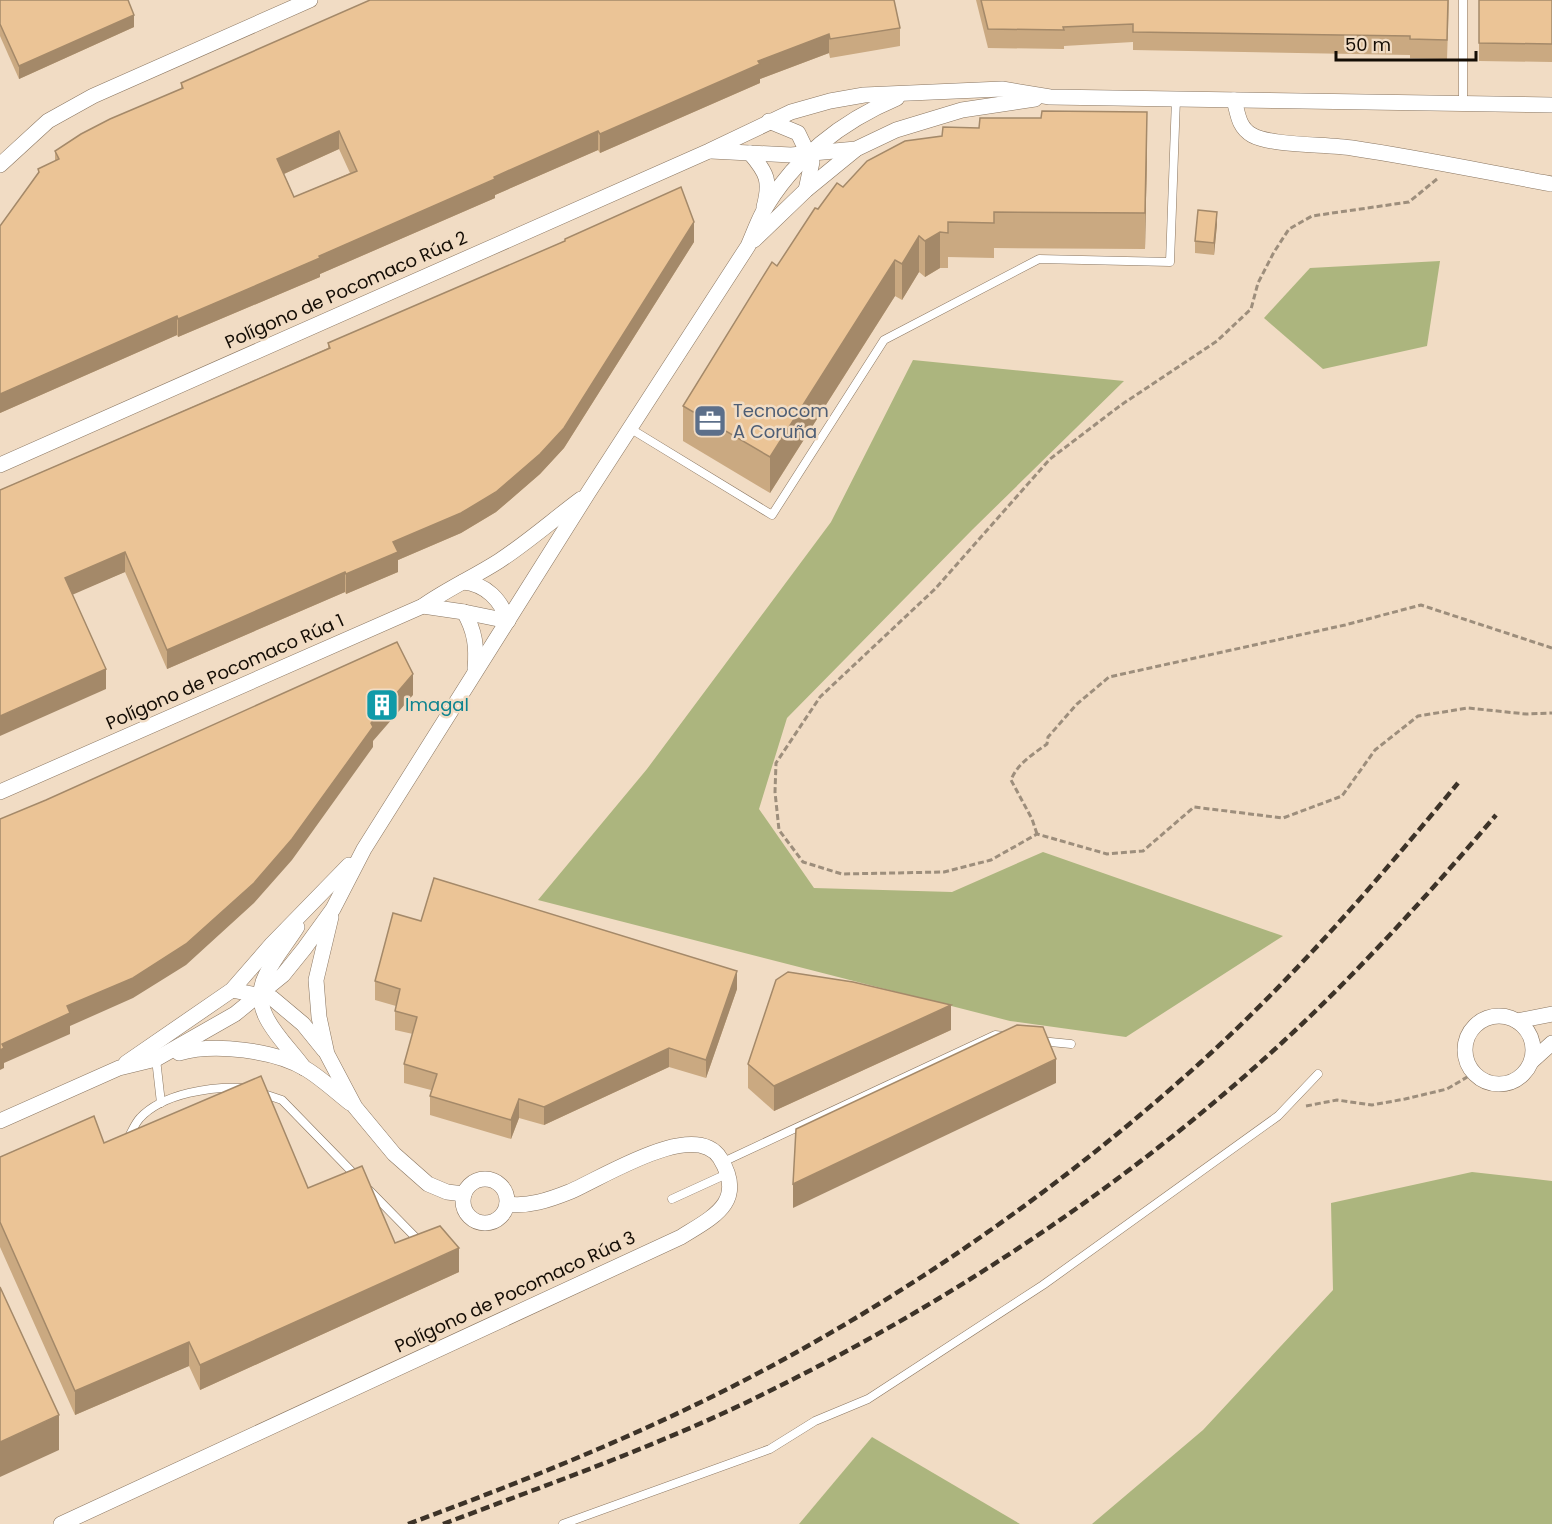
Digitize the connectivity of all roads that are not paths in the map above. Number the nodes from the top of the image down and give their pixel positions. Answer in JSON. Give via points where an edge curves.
{"nodes":[{"id":1,"x":310,"y":0,"type":"edge"},
{"id":2,"x":1463,"y":0,"type":"edge"},
{"id":3,"x":908,"y":93,"type":"junction"},
{"id":4,"x":1050,"y":97,"type":"junction"},
{"id":5,"x":1176,"y":99,"type":"junction"},
{"id":6,"x":1234,"y":100,"type":"junction"},
{"id":7,"x":1463,"y":103,"type":"junction"},
{"id":8,"x":1552,"y":105,"type":"edge"},
{"id":9,"x":769,"y":121,"type":"junction"},
{"id":10,"x":856,"y":149,"type":"junction"},
{"id":11,"x":709,"y":151,"type":"junction"},
{"id":12,"x":750,"y":153,"type":"junction"},
{"id":13,"x":809,"y":154,"type":"junction"},
{"id":14,"x":0,"y":165,"type":"edge"},
{"id":15,"x":1552,"y":184,"type":"edge"},
{"id":16,"x":806,"y":190,"type":"junction"},
{"id":17,"x":763,"y":212,"type":"junction"},
{"id":18,"x":748,"y":246,"type":"junction"},
{"id":19,"x":631,"y":429,"type":"junction"},
{"id":20,"x":0,"y":465,"type":"edge"},
{"id":21,"x":588,"y":493,"type":"junction"},
{"id":22,"x":463,"y":582,"type":"junction"},
{"id":23,"x":423,"y":606,"type":"junction"},
{"id":24,"x":464,"y":612,"type":"junction"},
{"id":25,"x":508,"y":621,"type":"junction"},
{"id":26,"x":475,"y":673,"type":"junction"},
{"id":27,"x":0,"y":792,"type":"edge"},
{"id":28,"x":364,"y":849,"type":"junction"},
{"id":29,"x":313,"y":902,"type":"junction"},
{"id":30,"x":333,"y":909,"type":"junction"},
{"id":31,"x":232,"y":990,"type":"junction"},
{"id":32,"x":259,"y":995,"type":"junction"},
{"id":33,"x":1552,"y":1014,"type":"edge"},
{"id":34,"x":1517,"y":1021,"type":"junction"},
{"id":35,"x":1017,"y":1038,"type":"edge"},
{"id":36,"x":1028,"y":1039,"type":"edge"},
{"id":37,"x":1552,"y":1043,"type":"edge"},
{"id":38,"x":1071,"y":1044,"type":"dead end"},
{"id":39,"x":327,"y":1054,"type":"junction"},
{"id":40,"x":156,"y":1059,"type":"junction"},
{"id":41,"x":1532,"y":1061,"type":"junction"},
{"id":42,"x":119,"y":1068,"type":"junction"},
{"id":43,"x":305,"y":1068,"type":"junction"},
{"id":44,"x":1318,"y":1074,"type":"dead end"},
{"id":45,"x":161,"y":1103,"type":"junction"},
{"id":46,"x":355,"y":1107,"type":"junction"},
{"id":47,"x":0,"y":1121,"type":"edge"},
{"id":48,"x":124,"y":1145,"type":"edge"},
{"id":49,"x":726,"y":1168,"type":"junction"},
{"id":50,"x":464,"y":1194,"type":"junction"},
{"id":51,"x":672,"y":1199,"type":"dead end"},
{"id":52,"x":507,"y":1204,"type":"junction"},
{"id":53,"x":423,"y":1245,"type":"edge"},
{"id":54,"x":61,"y":1524,"type":"edge"},
{"id":55,"x":563,"y":1524,"type":"edge"}],
"edges":[{"from":1,"to":14,"type":"street","via":[[93,96],[48,122]]},
{"from":2,"to":7,"type":"lane"},
{"from":3,"to":4,"type":"street","name":"Polígono de Pocomaco Rúa 2","via":[[1002,88]]},
{"from":3,"to":9,"type":"street","name":"Polígono de Pocomaco Rúa 2","via":[[830,101]]},
{"from":3,"to":13,"type":"street","via":[[848,123]]},
{"from":4,"to":5,"type":"street"},
{"from":4,"to":10,"type":"street","via":[[962,110],[896,130]]},
{"from":5,"to":6,"type":"street"},
{"from":5,"to":19,"type":"lane","via":[[1170,262],[1039,259],[884,340],[772,515]]},
{"from":6,"to":7,"type":"street"},
{"from":6,"to":15,"type":"street","via":[[1241,124],[1251,135],[1266,140],[1351,148]]},
{"from":7,"to":8,"type":"street"},
{"from":9,"to":11,"type":"street","name":"Polígono de Pocomaco Rúa 2"},
{"from":9,"to":13,"type":"street","via":[[798,134]]},
{"from":10,"to":13,"type":"street","name":"Polígono de Pocomaco Rúa 2"},
{"from":10,"to":16,"type":"street"},
{"from":11,"to":12,"type":"street","name":"Polígono de Pocomaco Rúa 2"},
{"from":11,"to":20,"type":"street","name":"Polígono de Pocomaco Rúa 2"},
{"from":12,"to":13,"type":"street","name":"Polígono de Pocomaco Rúa 2"},
{"from":12,"to":17,"type":"street","via":[[765,171],[769,190]]},
{"from":13,"to":16,"type":"street","via":[[812,162]]},
{"from":13,"to":17,"type":"street"},
{"from":16,"to":18,"type":"street"},
{"from":17,"to":18,"type":"street"},
{"from":18,"to":19,"type":"street"},
{"from":19,"to":21,"type":"street"},
{"from":21,"to":22,"type":"street","name":"Polígono de Pocomaco Rúa 1","via":[[535,537]]},
{"from":21,"to":25,"type":"street"},
{"from":22,"to":23,"type":"street","name":"Polígono de Pocomaco Rúa 1"},
{"from":22,"to":25,"type":"street","via":[[475,583],[491,592]]},
{"from":23,"to":24,"type":"street"},
{"from":23,"to":27,"type":"street","name":"Polígono de Pocomaco Rúa 1"},
{"from":24,"to":25,"type":"street"},
{"from":24,"to":26,"type":"street","via":[[477,649]]},
{"from":25,"to":26,"type":"street"},
{"from":26,"to":28,"type":"street"},
{"from":28,"to":29,"type":"street"},
{"from":28,"to":30,"type":"street"},
{"from":29,"to":31,"type":"street"},
{"from":29,"to":32,"type":"street","via":[[265,975]]},
{"from":30,"to":32,"type":"street","via":[[283,975]]},
{"from":30,"to":39,"type":"street","via":[[316,980]]},
{"from":31,"to":32,"type":"street"},
{"from":31,"to":42,"type":"street"},
{"from":32,"to":39,"type":"street","via":[[272,998],[303,1024]]},
{"from":32,"to":40,"type":"street","via":[[210,1030]]},
{"from":32,"to":43,"type":"street","via":[[273,1029]]},
{"from":33,"to":34,"type":"street"},
{"from":34,"to":41,"type":"street","via":[[1530,1034]]},
{"from":34,"to":41,"type":"street","via":[[1491,1017],[1480,1022],[1470,1033],[1465,1056],[1474,1074],[1501,1085],[1523,1076]]},
{"from":35,"to":49,"type":"lane","via":[[995,1035]]},
{"from":36,"to":38,"type":"lane"},
{"from":37,"to":41,"type":"street"},
{"from":39,"to":46,"type":"street"},
{"from":40,"to":42,"type":"street"},
{"from":40,"to":43,"type":"street","via":[[194,1049],[233,1048]]},
{"from":40,"to":45,"type":"lane"},
{"from":42,"to":47,"type":"street"},
{"from":43,"to":46,"type":"street"},
{"from":44,"to":55,"type":"lane","via":[[1284,1110],[1043,1285],[868,1399],[815,1421],[770,1449]]},
{"from":45,"to":48,"type":"lane","via":[[140,1118]]},
{"from":45,"to":53,"type":"lane","via":[[222,1086],[249,1088],[282,1100]]},
{"from":46,"to":50,"type":"street","via":[[394,1154],[428,1184]]},
{"from":49,"to":51,"type":"lane"},
{"from":49,"to":52,"type":"street","via":[[717,1154],[682,1144],[662,1148],[569,1192],[534,1203]]},
{"from":49,"to":54,"type":"street","name":"Polígono de Pocomaco Rúa 3","via":[[730,1195],[717,1215],[681,1237]]},
{"from":50,"to":52,"type":"street","via":[[475,1182],[487,1179],[498,1183],[506,1194]]},
{"from":50,"to":52,"type":"street","via":[[463,1206],[468,1216],[479,1223],[490,1223],[501,1216]]}]}
